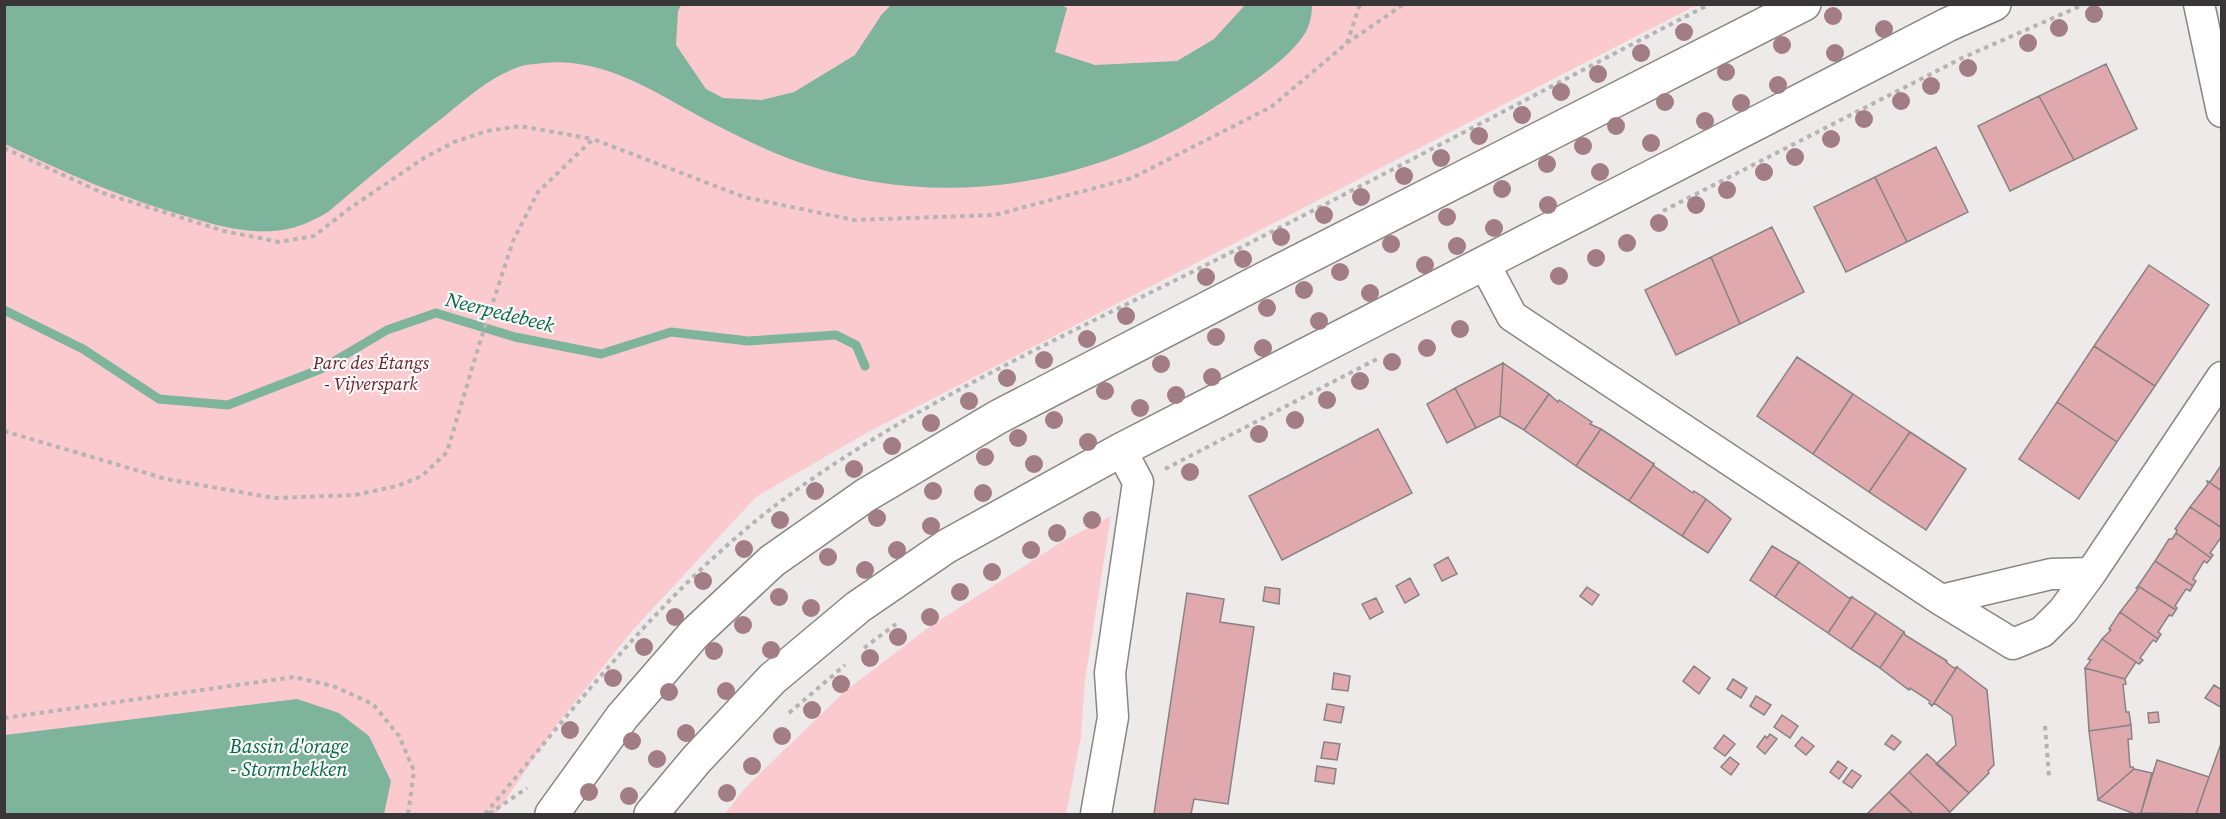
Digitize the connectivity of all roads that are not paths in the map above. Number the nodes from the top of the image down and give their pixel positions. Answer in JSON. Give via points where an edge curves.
{"nodes":[{"id":1,"x":1804,"y":4,"type":"edge"},
{"id":2,"x":1994,"y":4,"type":"edge"},
{"id":3,"x":2199,"y":4,"type":"edge"},
{"id":4,"x":2222,"y":112,"type":"edge"},
{"id":5,"x":1484,"y":263,"type":"junction"},
{"id":6,"x":2222,"y":377,"type":"edge"},
{"id":7,"x":1121,"y":450,"type":"junction"},
{"id":8,"x":2091,"y":573,"type":"junction"},
{"id":9,"x":1941,"y":600,"type":"junction"},
{"id":10,"x":552,"y":814,"type":"edge"},
{"id":11,"x":651,"y":814,"type":"edge"},
{"id":12,"x":1096,"y":814,"type":"edge"}],
"edges":[{"from":1,"to":10,"type":"main road","via":[[998,417],[866,495],[772,561],[694,634],[622,717]]},
{"from":2,"to":5,"type":"main road"},
{"from":3,"to":4,"type":"street"},
{"from":5,"to":7,"type":"main road"},
{"from":5,"to":9,"type":"street","via":[[1512,316]]},
{"from":6,"to":8,"type":"street"},
{"from":7,"to":11,"type":"main road","via":[[947,546],[858,607],[772,679]]},
{"from":7,"to":12,"type":"street","via":[[1138,482],[1110,673],[1113,717]]},
{"from":8,"to":9,"type":"street","via":[[2051,574]]},
{"from":8,"to":9,"type":"street","via":[[2064,611],[2042,632],[2013,644]]}]}
